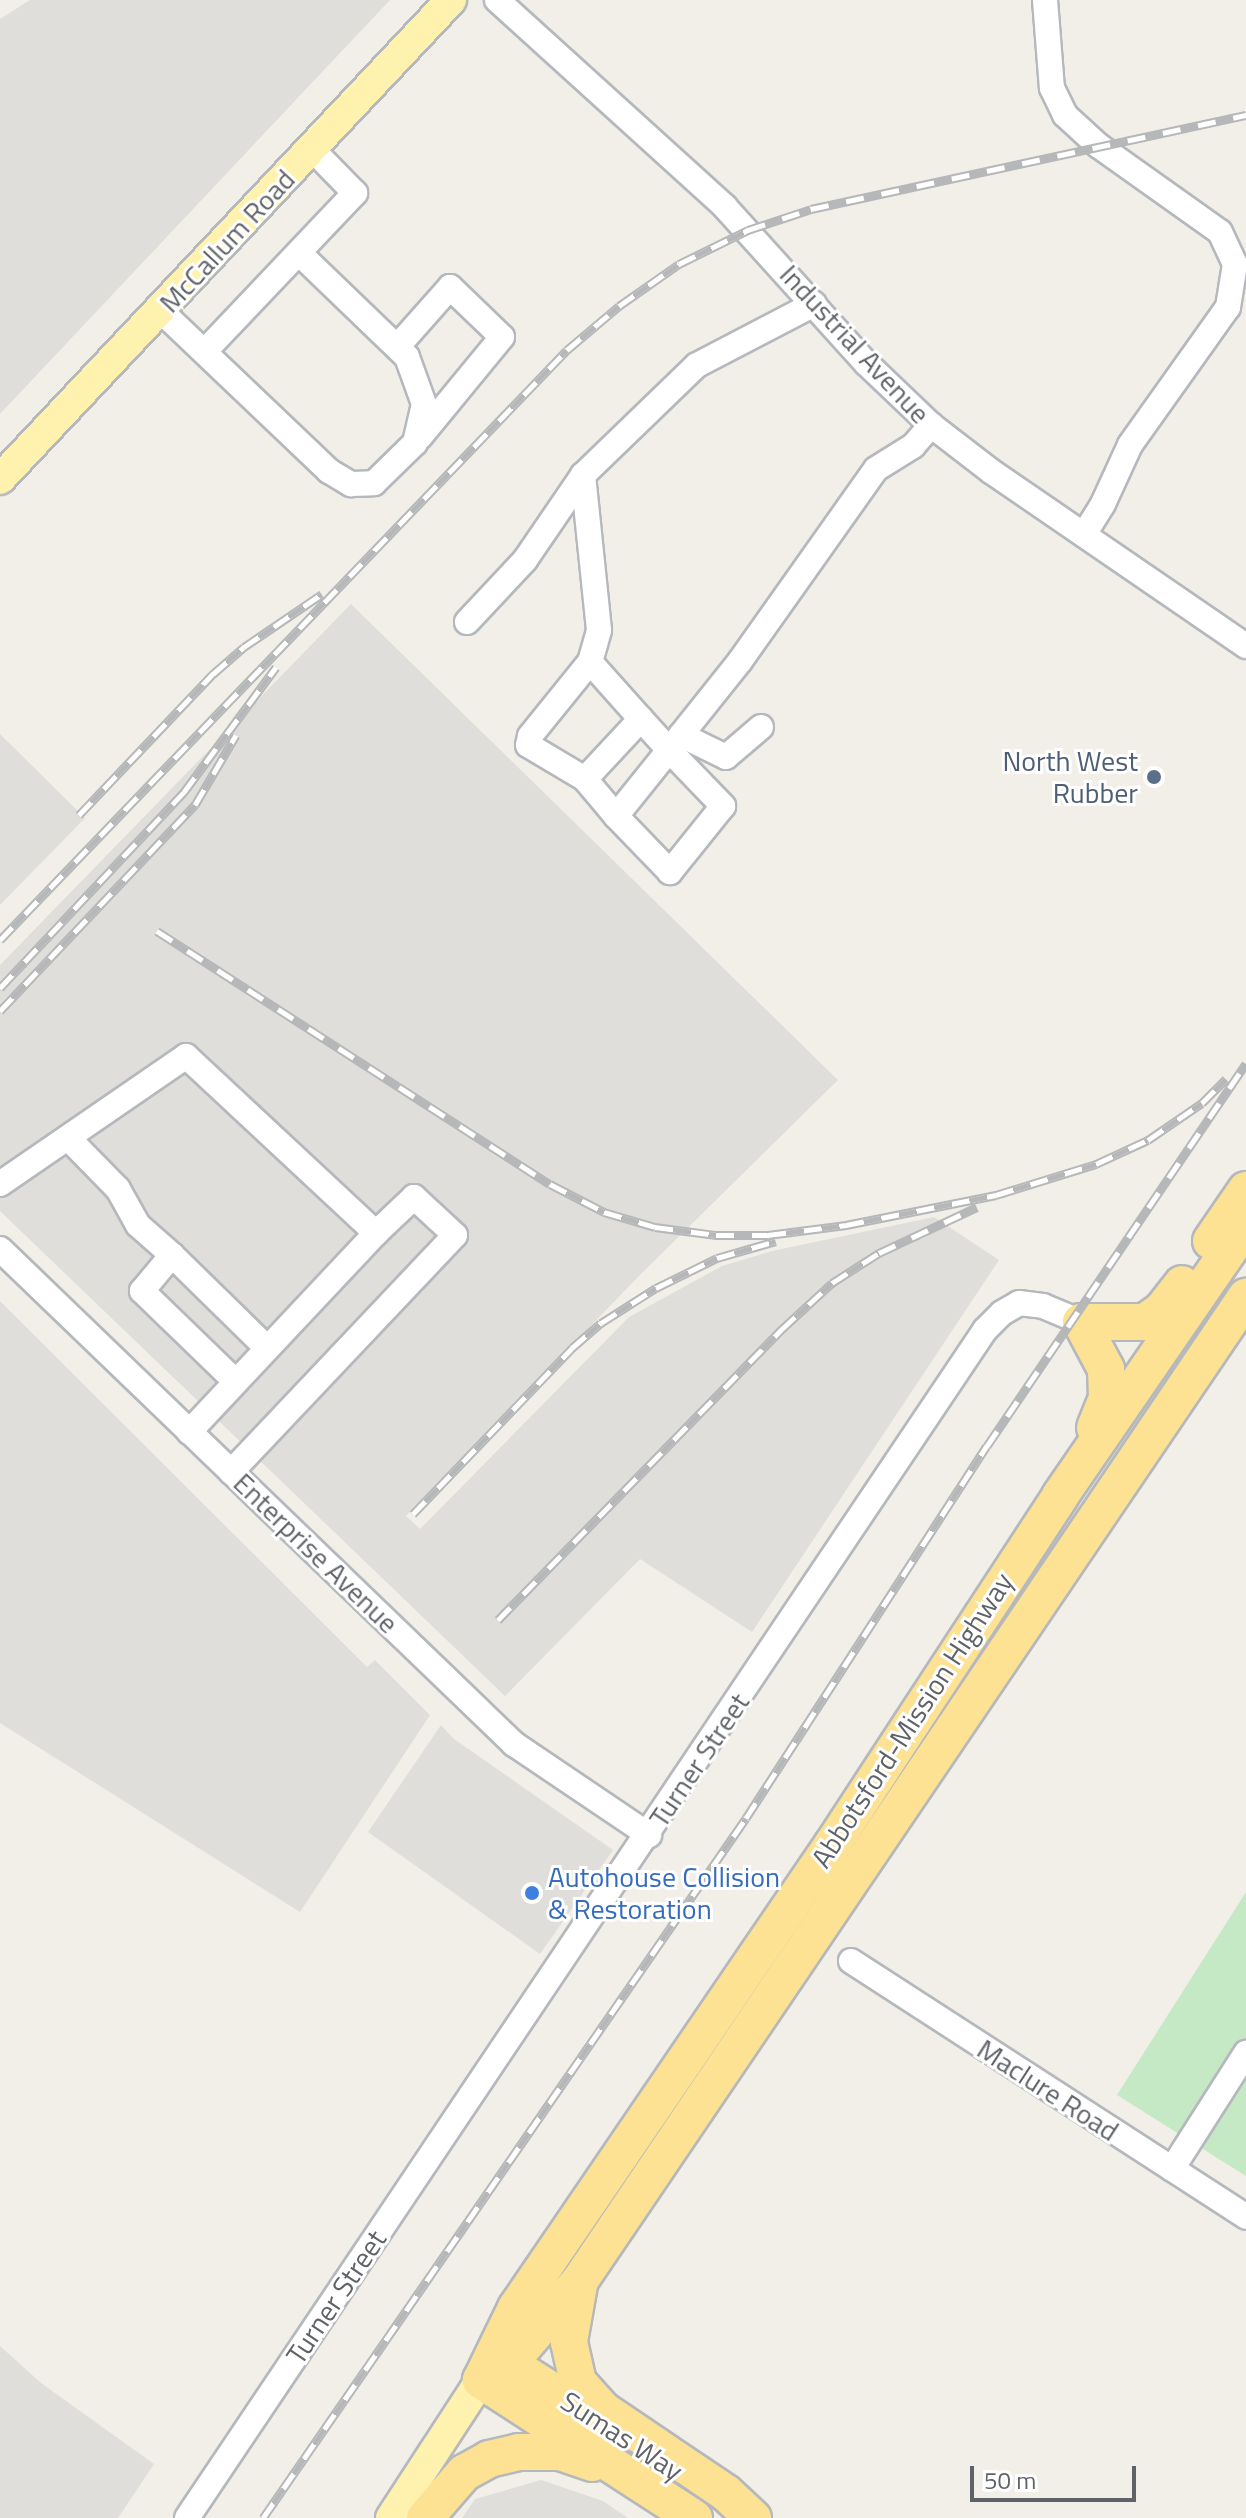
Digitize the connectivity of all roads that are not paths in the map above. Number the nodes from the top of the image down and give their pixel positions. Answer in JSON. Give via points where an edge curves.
{"nodes":[{"id":1,"x":451,"y":0,"type":"edge"},
{"id":2,"x":497,"y":0,"type":"edge"},
{"id":3,"x":1045,"y":0,"type":"edge"},
{"id":4,"x":312,"y":149,"type":"junction"},
{"id":5,"x":299,"y":253,"type":"junction"},
{"id":6,"x":814,"y":304,"type":"junction"},
{"id":7,"x":161,"y":311,"type":"junction"},
{"id":8,"x":397,"y":347,"type":"junction"},
{"id":9,"x":205,"y":351,"type":"junction"},
{"id":10,"x":931,"y":425,"type":"junction"},
{"id":11,"x":415,"y":443,"type":"junction"},
{"id":12,"x":583,"y":475,"type":"junction"},
{"id":13,"x":0,"y":479,"type":"edge"},
{"id":14,"x":1084,"y":534,"type":"junction"},
{"id":15,"x":467,"y":622,"type":"dead end"},
{"id":16,"x":1246,"y":646,"type":"edge"},
{"id":17,"x":590,"y":662,"type":"junction"},
{"id":18,"x":641,"y":719,"type":"junction"},
{"id":19,"x":761,"y":727,"type":"dead end"},
{"id":20,"x":675,"y":743,"type":"junction"},
{"id":21,"x":585,"y":779,"type":"junction"},
{"id":22,"x":616,"y":816,"type":"junction"},
{"id":23,"x":69,"y":1139,"type":"junction"},
{"id":24,"x":2,"y":1179,"type":"edge"},
{"id":25,"x":1246,"y":1190,"type":"edge"},
{"id":26,"x":1246,"y":1225,"type":"edge"},
{"id":27,"x":376,"y":1233,"type":"junction"},
{"id":28,"x":0,"y":1249,"type":"edge"},
{"id":29,"x":172,"y":1255,"type":"junction"},
{"id":30,"x":1246,"y":1297,"type":"edge"},
{"id":31,"x":1081,"y":1322,"type":"junction"},
{"id":32,"x":267,"y":1348,"type":"junction"},
{"id":33,"x":236,"y":1382,"type":"junction"},
{"id":34,"x":189,"y":1432,"type":"junction"},
{"id":35,"x":231,"y":1472,"type":"junction"},
{"id":36,"x":1060,"y":1496,"type":"junction"},
{"id":37,"x":649,"y":1835,"type":"junction"},
{"id":38,"x":851,"y":1961,"type":"dead end"},
{"id":39,"x":1246,"y":2053,"type":"edge"},
{"id":40,"x":1172,"y":2169,"type":"junction"},
{"id":41,"x":1246,"y":2217,"type":"edge"},
{"id":42,"x":579,"y":2282,"type":"junction"},
{"id":43,"x":494,"y":2371,"type":"junction"},
{"id":44,"x":187,"y":2518,"type":"edge"},
{"id":45,"x":391,"y":2518,"type":"edge"},
{"id":46,"x":425,"y":2518,"type":"edge"},
{"id":47,"x":683,"y":2518,"type":"edge"},
{"id":48,"x":694,"y":2518,"type":"edge"},
{"id":49,"x":752,"y":2518,"type":"edge"}],
"edges":[{"from":1,"to":4,"type":"main road","name":"McCallum Road"},
{"from":2,"to":6,"type":"street","name":"Industrial Avenue","via":[[725,207]]},
{"from":3,"to":14,"type":"street","via":[[1052,88],[1065,115],[1099,146],[1220,232],[1235,264],[1228,307],[1130,445]]},
{"from":4,"to":5,"type":"street","via":[[355,193]]},
{"from":4,"to":7,"type":"main road","name":"McCallum Road"},
{"from":5,"to":8,"type":"street"},
{"from":5,"to":9,"type":"street"},
{"from":6,"to":10,"type":"street","name":"Industrial Avenue"},
{"from":6,"to":12,"type":"street","via":[[697,365]]},
{"from":7,"to":9,"type":"street"},
{"from":7,"to":13,"type":"main road","name":"McCallum Road"},
{"from":8,"to":11,"type":"street","via":[[407,357],[424,404]]},
{"from":8,"to":11,"type":"street","via":[[450,287],[502,337]]},
{"from":9,"to":11,"type":"street","via":[[329,471],[351,484],[374,483]]},
{"from":10,"to":14,"type":"street","name":"Industrial Avenue"},
{"from":10,"to":20,"type":"street","via":[[913,446],[876,469]]},
{"from":12,"to":15,"type":"street","via":[[525,560]]},
{"from":12,"to":17,"type":"street","via":[[599,630]]},
{"from":14,"to":16,"type":"street","name":"Industrial Avenue"},
{"from":17,"to":18,"type":"street"},
{"from":17,"to":21,"type":"street","via":[[528,745]]},
{"from":18,"to":20,"type":"street"},
{"from":18,"to":21,"type":"street"},
{"from":19,"to":20,"type":"street","via":[[726,757]]},
{"from":20,"to":22,"type":"street"},
{"from":20,"to":22,"type":"street","via":[[723,806],[670,872]]},
{"from":21,"to":22,"type":"street"},
{"from":23,"to":24,"type":"street"},
{"from":23,"to":27,"type":"street","via":[[186,1056]]},
{"from":23,"to":29,"type":"street","via":[[118,1189],[138,1225]]},
{"from":25,"to":31,"type":"highway","via":[[1161,1311],[1145,1322]]},
{"from":26,"to":36,"type":"highway","name":"Abbotsford-Mission Highway"},
{"from":27,"to":32,"type":"street"},
{"from":27,"to":35,"type":"street","via":[[414,1197],[455,1235]]},
{"from":28,"to":34,"type":"street","name":"Enterprise Avenue"},
{"from":29,"to":32,"type":"street"},
{"from":29,"to":33,"type":"street","via":[[142,1291]]},
{"from":30,"to":42,"type":"highway","name":"Abbotsford-Mission Highway"},
{"from":31,"to":36,"type":"highway","via":[[1106,1369],[1107,1398]]},
{"from":31,"to":37,"type":"street","name":"Turner Street","via":[[1043,1306],[1019,1303],[985,1330]]},
{"from":32,"to":33,"type":"street"},
{"from":33,"to":34,"type":"street"},
{"from":34,"to":35,"type":"street","name":"Enterprise Avenue"},
{"from":35,"to":37,"type":"street","name":"Enterprise Avenue","via":[[514,1744]]},
{"from":36,"to":43,"type":"highway","name":"Abbotsford-Mission Highway","via":[[832,1845],[516,2308]]},
{"from":37,"to":44,"type":"street","name":"Turner Street"},
{"from":38,"to":40,"type":"street","name":"Maclure Road"},
{"from":39,"to":40,"type":"street"},
{"from":40,"to":41,"type":"street","name":"Maclure Road"},
{"from":42,"to":43,"type":"highway","name":"Abbotsford-Mission Highway"},
{"from":42,"to":49,"type":"highway","via":[[569,2342],[578,2382],[603,2410],[726,2493]]},
{"from":43,"to":45,"type":"main road"},
{"from":43,"to":48,"type":"highway","name":"Sumas Way"},
{"from":43,"to":49,"type":"highway","name":"Sumas Way"},
{"from":46,"to":47,"type":"highway","via":[[477,2463],[519,2452],[584,2458]]}]}
